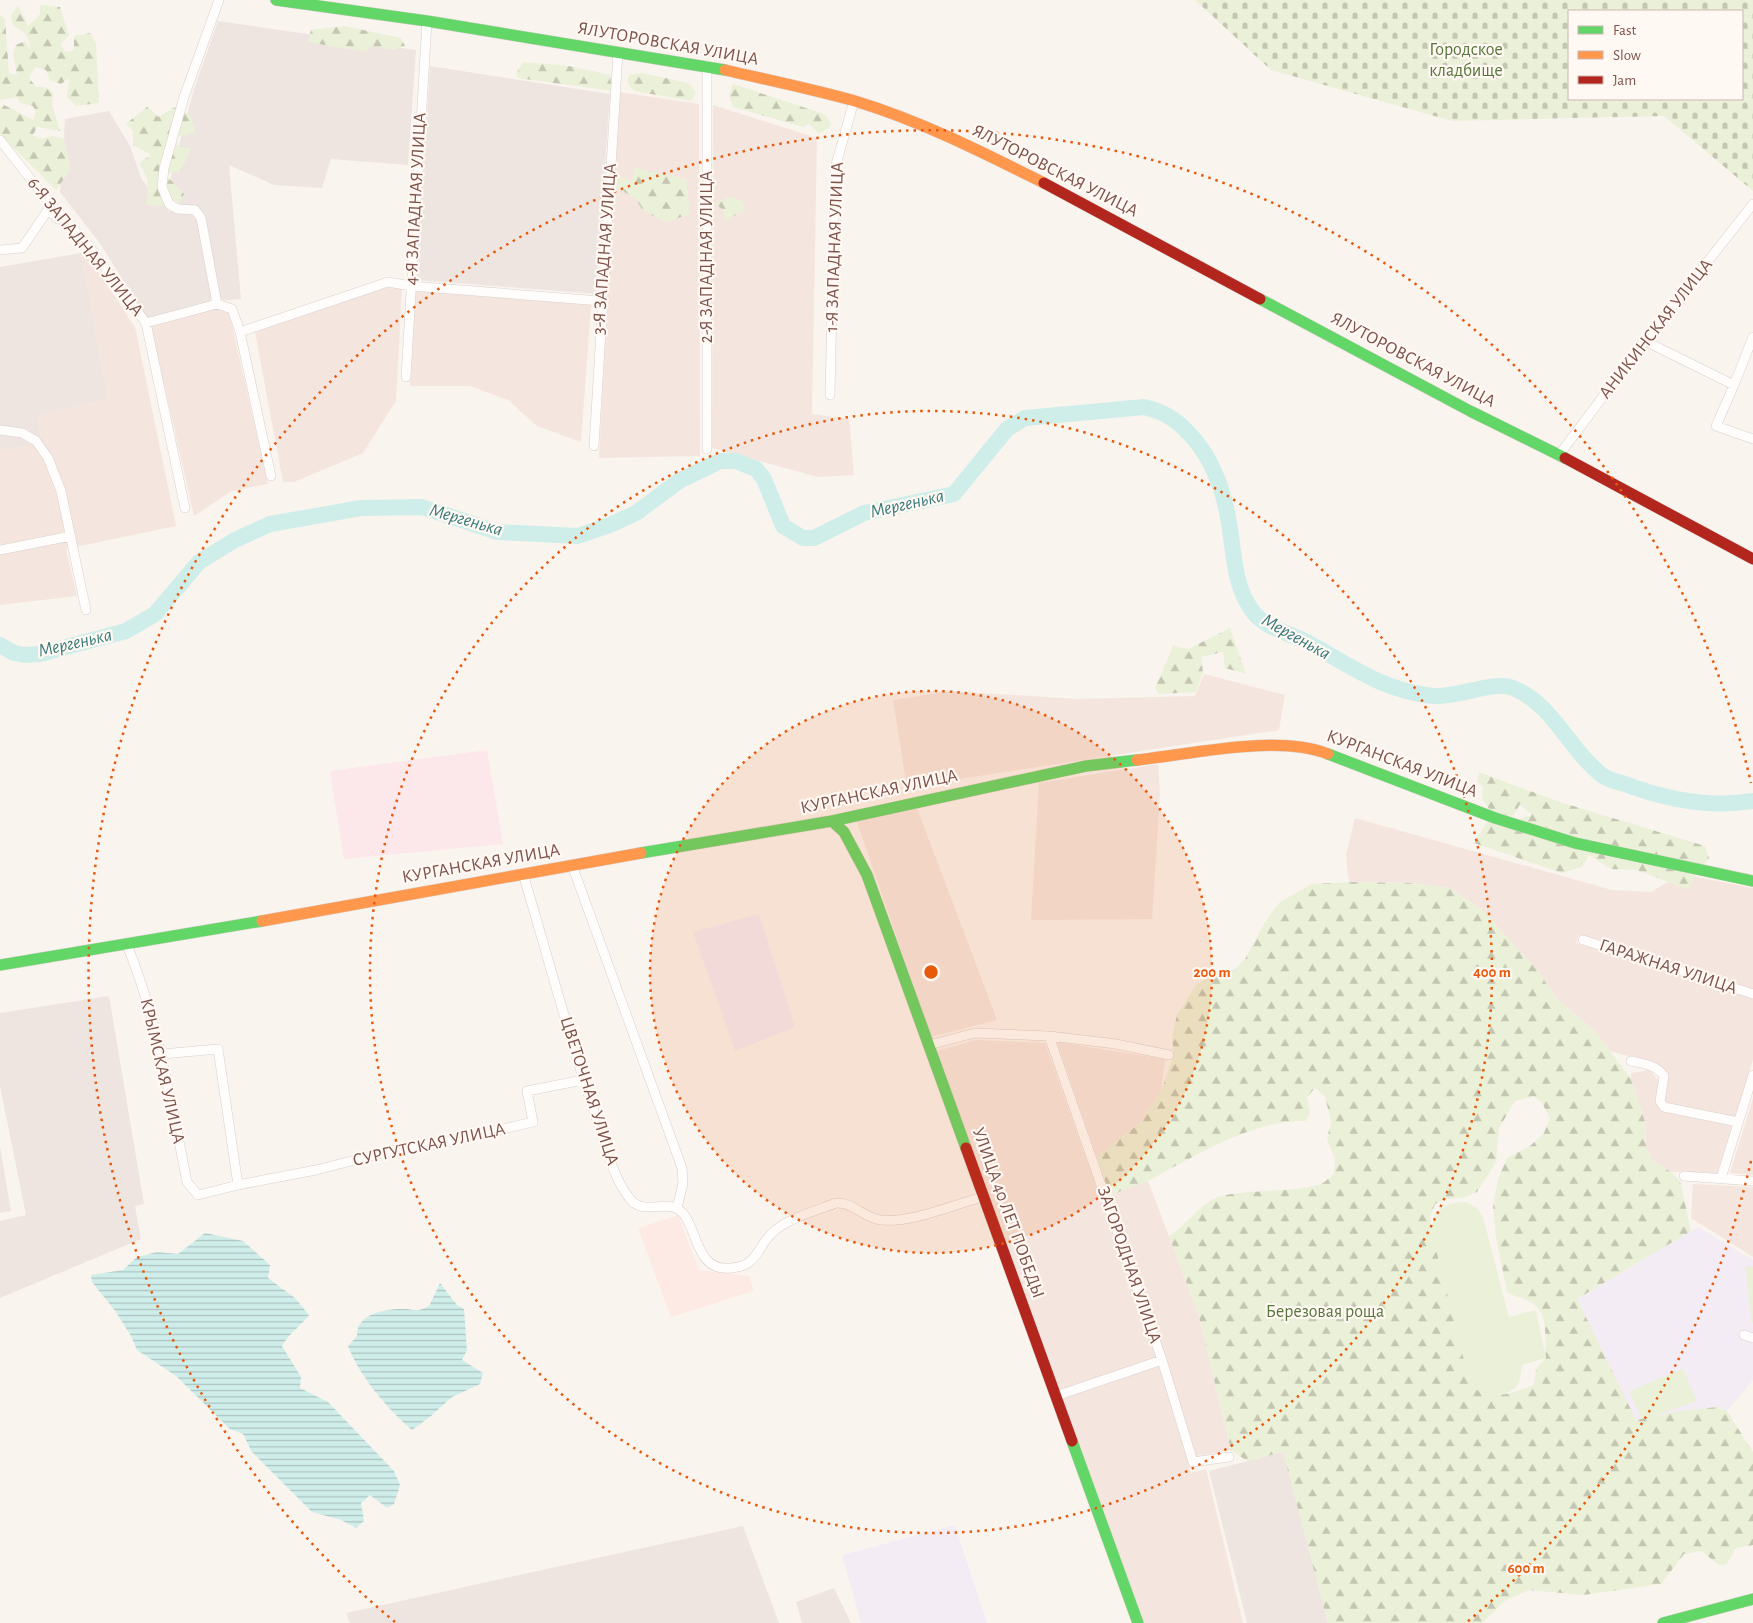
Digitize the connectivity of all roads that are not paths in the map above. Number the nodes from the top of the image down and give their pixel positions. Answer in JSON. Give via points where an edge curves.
{"nodes":[{"id":1,"x":219,"y":0,"type":"edge"},
{"id":2,"x":276,"y":0,"type":"edge"},
{"id":3,"x":427,"y":21,"type":"junction"},
{"id":4,"x":618,"y":52,"type":"junction"},
{"id":5,"x":707,"y":66,"type":"junction"},
{"id":6,"x":854,"y":101,"type":"junction"},
{"id":7,"x":0,"y":140,"type":"edge"},
{"id":8,"x":1753,"y":204,"type":"edge"},
{"id":9,"x":89,"y":246,"type":"junction"},
{"id":10,"x":0,"y":250,"type":"edge"},
{"id":11,"x":411,"y":286,"type":"junction"},
{"id":12,"x":602,"y":300,"type":"junction"},
{"id":13,"x":216,"y":304,"type":"junction"},
{"id":14,"x":146,"y":323,"type":"junction"},
{"id":15,"x":240,"y":332,"type":"junction"},
{"id":16,"x":1753,"y":337,"type":"edge"},
{"id":17,"x":1645,"y":341,"type":"junction"},
{"id":18,"x":406,"y":376,"type":"dead end"},
{"id":19,"x":1734,"y":385,"type":"junction"},
{"id":20,"x":830,"y":395,"type":"dead end"},
{"id":21,"x":0,"y":430,"type":"edge"},
{"id":22,"x":1753,"y":439,"type":"edge"},
{"id":23,"x":594,"y":446,"type":"dead end"},
{"id":24,"x":707,"y":449,"type":"dead end"},
{"id":25,"x":1559,"y":456,"type":"junction"},
{"id":26,"x":271,"y":476,"type":"dead end"},
{"id":27,"x":185,"y":508,"type":"dead end"},
{"id":28,"x":71,"y":536,"type":"junction"},
{"id":29,"x":0,"y":550,"type":"edge"},
{"id":30,"x":1753,"y":559,"type":"edge"},
{"id":31,"x":86,"y":610,"type":"dead end"},
{"id":32,"x":832,"y":821,"type":"junction"},
{"id":33,"x":572,"y":865,"type":"junction"},
{"id":34,"x":523,"y":874,"type":"junction"},
{"id":35,"x":1753,"y":881,"type":"edge"},
{"id":36,"x":1583,"y":940,"type":"dead end"},
{"id":37,"x":127,"y":945,"type":"junction"},
{"id":38,"x":0,"y":965,"type":"edge"},
{"id":39,"x":1753,"y":994,"type":"edge"},
{"id":40,"x":1049,"y":1036,"type":"junction"},
{"id":41,"x":929,"y":1045,"type":"junction"},
{"id":42,"x":162,"y":1054,"type":"junction"},
{"id":43,"x":1169,"y":1055,"type":"dead end"},
{"id":44,"x":1631,"y":1061,"type":"dead end"},
{"id":45,"x":1753,"y":1075,"type":"edge"},
{"id":46,"x":583,"y":1080,"type":"junction"},
{"id":47,"x":1738,"y":1122,"type":"junction"},
{"id":48,"x":1684,"y":1176,"type":"dead end"},
{"id":49,"x":1721,"y":1178,"type":"junction"},
{"id":50,"x":1753,"y":1181,"type":"edge"},
{"id":51,"x":238,"y":1185,"type":"junction"},
{"id":52,"x":983,"y":1197,"type":"junction"},
{"id":53,"x":678,"y":1208,"type":"junction"},
{"id":54,"x":1162,"y":1360,"type":"junction"},
{"id":55,"x":1056,"y":1396,"type":"junction"},
{"id":56,"x":1229,"y":1456,"type":"dead end"},
{"id":57,"x":1753,"y":1599,"type":"edge"},
{"id":58,"x":1682,"y":1621,"type":"edge"},
{"id":59,"x":1138,"y":1623,"type":"edge"},
{"id":60,"x":1663,"y":1623,"type":"edge"}],
"edges":[{"from":1,"to":13,"type":"street","via":[[184,97],[164,168],[162,187],[169,204],[178,209],[195,210],[201,218]]},
{"from":2,"to":3,"type":"main road","name":"ЯЛУТОРОВСКАЯ УЛИЦА"},
{"from":3,"to":4,"type":"main road","name":"ЯЛУТОРОВСКАЯ УЛИЦА"},
{"from":3,"to":11,"type":"street","name":"4-Я ЗАПАДНАЯ УЛИЦА"},
{"from":4,"to":5,"type":"main road","name":"ЯЛУТОРОВСКАЯ УЛИЦА"},
{"from":4,"to":12,"type":"street","name":"3-Я ЗАПАДНАЯ УЛИЦА"},
{"from":5,"to":6,"type":"main road","name":"ЯЛУТОРОВСКАЯ УЛИЦА"},
{"from":5,"to":24,"type":"street","name":"2-Я ЗАПАДНАЯ УЛИЦА"},
{"from":6,"to":20,"type":"street","name":"1-Я ЗАПАДНАЯ УЛИЦА","via":[[835,168]]},
{"from":6,"to":25,"type":"main road","name":"ЯЛУТОРОВСКАЯ УЛИЦА","via":[[944,134],[998,160]]},
{"from":7,"to":9,"type":"street","name":"6-Я ЗАПАДНАЯ УЛИЦА"},
{"from":8,"to":17,"type":"street","name":"АНИКИНСКАЯ УЛИЦА"},
{"from":9,"to":10,"type":"street","via":[[48,210],[22,248]]},
{"from":9,"to":14,"type":"street","name":"6-Я ЗАПАДНАЯ УЛИЦА"},
{"from":11,"to":12,"type":"street"},
{"from":11,"to":15,"type":"street","via":[[388,282]]},
{"from":11,"to":18,"type":"street","name":"4-Я ЗАПАДНАЯ УЛИЦА"},
{"from":12,"to":23,"type":"street","name":"3-Я ЗАПАДНАЯ УЛИЦА"},
{"from":13,"to":14,"type":"street"},
{"from":13,"to":15,"type":"street","via":[[232,310]]},
{"from":14,"to":27,"type":"street","name":"6-Я ЗАПАДНАЯ УЛИЦА"},
{"from":15,"to":26,"type":"street"},
{"from":16,"to":19,"type":"street"},
{"from":17,"to":19,"type":"street"},
{"from":17,"to":25,"type":"street","name":"АНИКИНСКАЯ УЛИЦА"},
{"from":19,"to":22,"type":"street","via":[[1716,426]]},
{"from":21,"to":28,"type":"street","via":[[22,432],[36,441],[48,458],[61,491]]},
{"from":25,"to":30,"type":"main road","name":"ЯЛУТОРОВСКАЯ УЛИЦА"},
{"from":28,"to":29,"type":"street"},
{"from":28,"to":31,"type":"street"},
{"from":32,"to":33,"type":"main road","name":"КУРГАНСКАЯ УЛИЦА"},
{"from":32,"to":35,"type":"main road","name":"КУРГАНСКАЯ УЛИЦА","via":[[1086,766],[1266,745],[1318,750],[1495,818],[1575,843]]},
{"from":32,"to":41,"type":"main road","name":"УЛИЦА 40 ЛЕТ ПОБЕДЫ","via":[[844,832],[867,875]]},
{"from":33,"to":34,"type":"main road","name":"КУРГАНСКАЯ УЛИЦА"},
{"from":33,"to":53,"type":"street","via":[[682,1168]]},
{"from":34,"to":37,"type":"main road","name":"КУРГАНСКАЯ УЛИЦА"},
{"from":34,"to":46,"type":"street","name":"ЦВЕТОЧНАЯ УЛИЦА"},
{"from":36,"to":39,"type":"street","name":"ГАРАЖНАЯ УЛИЦА"},
{"from":37,"to":38,"type":"main road","name":"КУРГАНСКАЯ УЛИЦА"},
{"from":37,"to":42,"type":"street","name":"КРЫМСКАЯ УЛИЦА"},
{"from":40,"to":41,"type":"street","via":[[975,1033]]},
{"from":40,"to":43,"type":"street","via":[[1116,1044]]},
{"from":40,"to":54,"type":"street","name":"ЗАГОРОДНАЯ УЛИЦА"},
{"from":41,"to":52,"type":"main road","name":"УЛИЦА 40 ЛЕТ ПОБЕДЫ"},
{"from":42,"to":51,"type":"street","name":"КРЫМСКАЯ УЛИЦА","via":[[187,1182],[198,1195]]},
{"from":42,"to":51,"type":"street","via":[[218,1049]]},
{"from":44,"to":47,"type":"street","via":[[1651,1065],[1664,1076],[1660,1101],[1664,1107]]},
{"from":45,"to":47,"type":"street"},
{"from":46,"to":51,"type":"street","name":"СУРГУТСКАЯ УЛИЦА","via":[[527,1091],[533,1122]]},
{"from":46,"to":53,"type":"street","name":"ЦВЕТОЧНАЯ УЛИЦА","via":[[614,1169],[631,1201],[645,1207],[666,1205]]},
{"from":47,"to":49,"type":"street"},
{"from":48,"to":49,"type":"street"},
{"from":49,"to":50,"type":"street"},
{"from":52,"to":53,"type":"street","via":[[903,1220],[872,1219],[854,1206],[836,1203],[783,1225],[765,1241],[756,1258],[731,1268],[718,1267],[707,1261],[697,1247],[686,1216]]},
{"from":52,"to":55,"type":"main road","name":"УЛИЦА 40 ЛЕТ ПОБЕДЫ"},
{"from":54,"to":55,"type":"street"},
{"from":54,"to":56,"type":"street","name":"ЗАГОРОДНАЯ УЛИЦА","via":[[1193,1462]]},
{"from":55,"to":59,"type":"main road","name":"УЛИЦА 40 ЛЕТ ПОБЕДЫ"},
{"from":57,"to":58,"type":"main road"},
{"from":58,"to":60,"type":"main road"}]}
